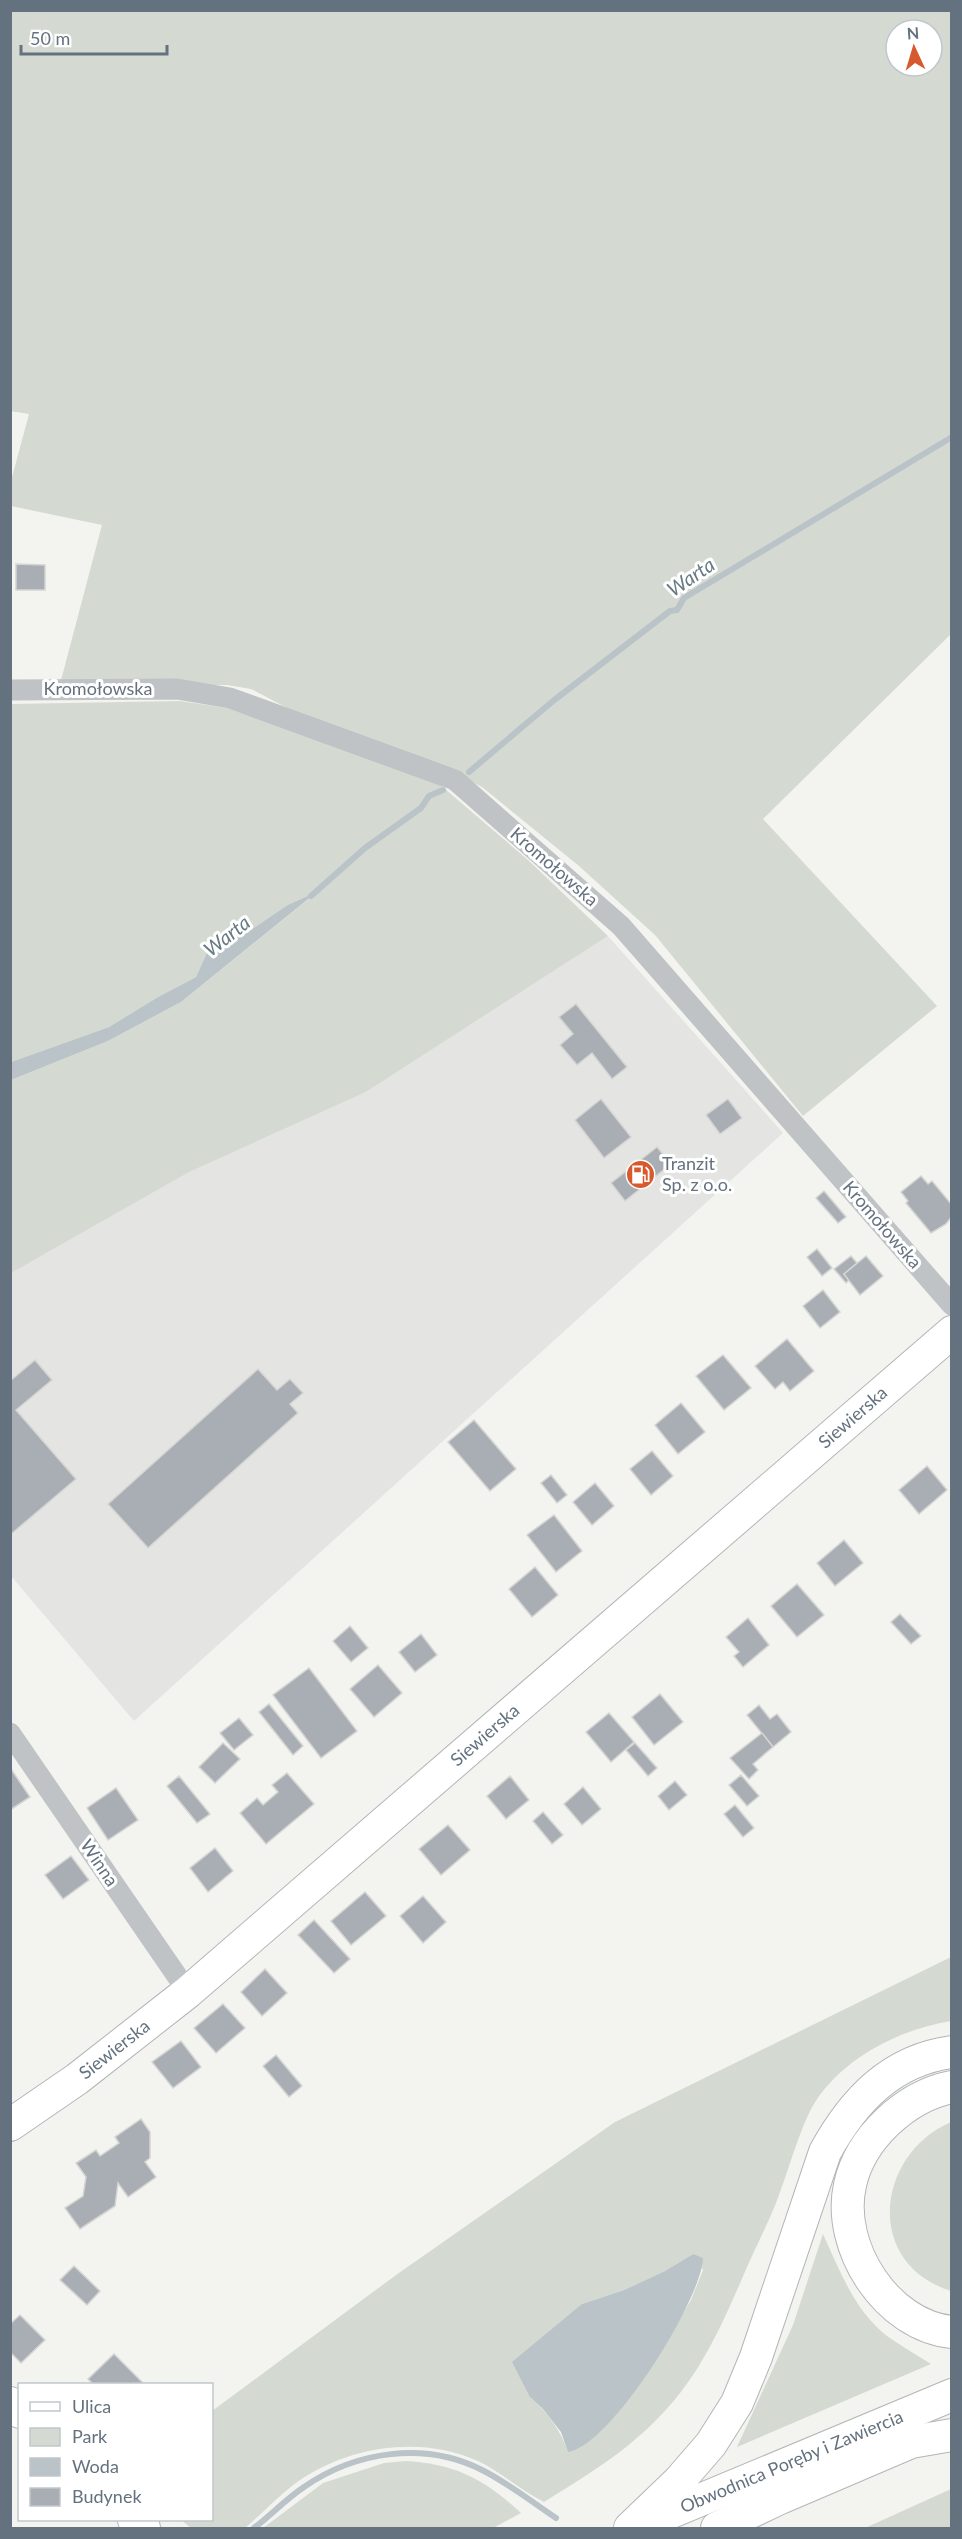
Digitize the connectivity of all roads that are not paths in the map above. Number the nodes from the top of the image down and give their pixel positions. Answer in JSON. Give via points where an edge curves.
{"nodes":[{"id":1,"x":10,"y":690,"type":"edge"},
{"id":2,"x":951,"y":1305,"type":"edge"},
{"id":3,"x":951,"y":1332,"type":"edge"},
{"id":4,"x":10,"y":1733,"type":"edge"},
{"id":5,"x":188,"y":1992,"type":"junction"},
{"id":6,"x":951,"y":2052,"type":"edge"},
{"id":7,"x":951,"y":2087,"type":"edge"},
{"id":8,"x":10,"y":2125,"type":"edge"},
{"id":9,"x":951,"y":2332,"type":"edge"},
{"id":10,"x":951,"y":2395,"type":"edge"},
{"id":11,"x":951,"y":2425,"type":"edge"},
{"id":12,"x":951,"y":2434,"type":"edge"},
{"id":13,"x":911,"y":2442,"type":"junction"},
{"id":14,"x":631,"y":2529,"type":"edge"},
{"id":15,"x":717,"y":2529,"type":"edge"}],
"edges":[{"from":1,"to":2,"type":"street","name":"Kromołowska","via":[[177,689],[230,698],[455,780],[621,926]]},
{"from":3,"to":5,"type":"main road","name":"Siewierska"},
{"from":4,"to":5,"type":"street","name":"Winna"},
{"from":5,"to":8,"type":"main road","name":"Siewierska","via":[[77,2079]]},
{"from":6,"to":14,"type":"main road","via":[[917,2061],[893,2073],[853,2107],[838,2128],[825,2152],[737,2403],[711,2444]]},
{"from":7,"to":9,"type":"main road","via":[[901,2110],[882,2127],[857,2165],[849,2185],[848,2209],[861,2263],[880,2292],[905,2316]]},
{"from":10,"to":14,"type":"main road","name":"Obwodnica Poręby i Zawiercia"},
{"from":11,"to":13,"type":"main road","name":"Obwodnica Poręby i Zawiercia"},
{"from":12,"to":13,"type":"main road"},
{"from":13,"to":15,"type":"main road"}]}
